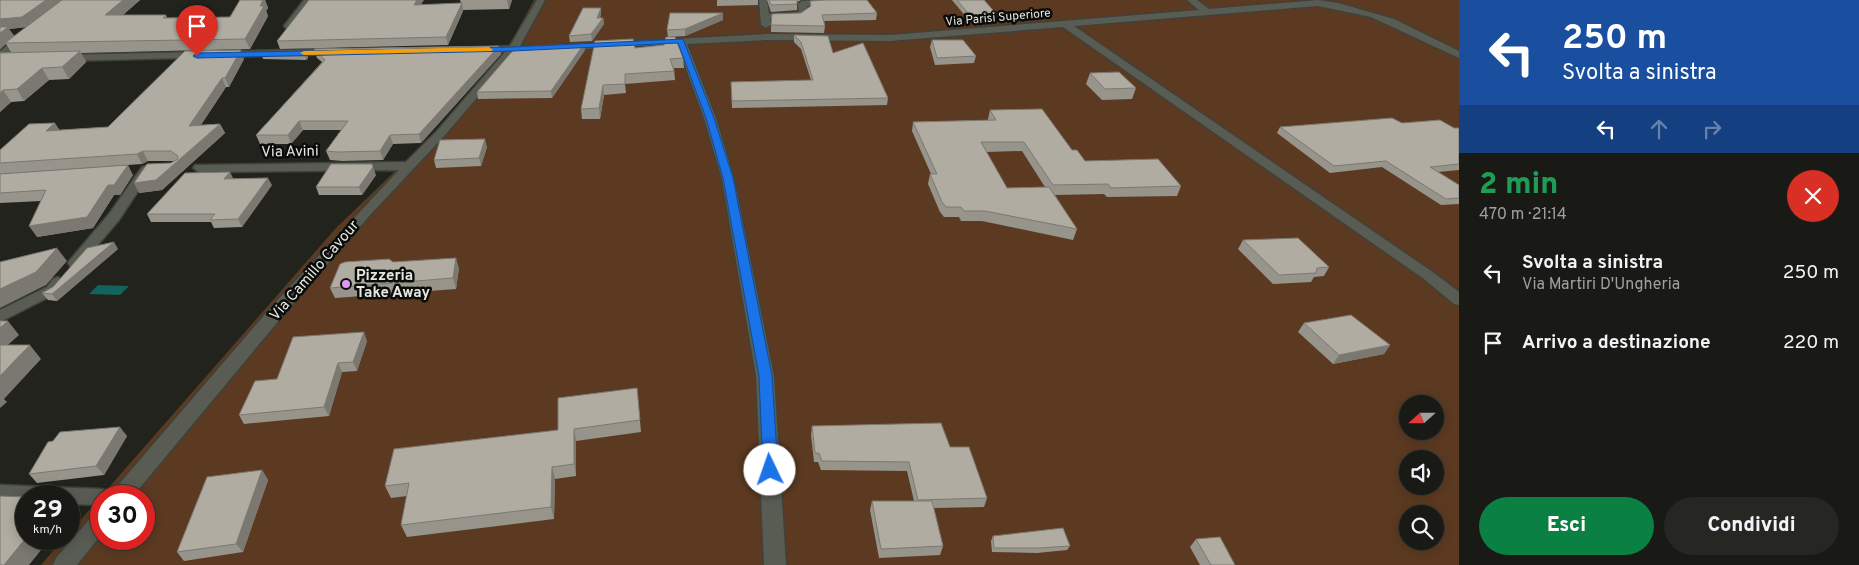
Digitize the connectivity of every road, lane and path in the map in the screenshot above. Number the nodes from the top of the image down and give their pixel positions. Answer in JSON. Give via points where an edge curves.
{"nodes":[{"id":1,"x":308,"y":0,"type":"edge"},
{"id":2,"x":541,"y":0,"type":"edge"},
{"id":3,"x":763,"y":0,"type":"edge"},
{"id":4,"x":1191,"y":0,"type":"edge"},
{"id":5,"x":824,"y":2,"type":"edge"},
{"id":6,"x":1209,"y":13,"type":"junction"},
{"id":7,"x":765,"y":17,"type":"junction"},
{"id":8,"x":1065,"y":24,"type":"junction"},
{"id":9,"x":286,"y":31,"type":"edge"},
{"id":10,"x":16,"y":33,"type":"edge"},
{"id":11,"x":767,"y":37,"type":"junction"},
{"id":12,"x":681,"y":41,"type":"junction"},
{"id":13,"x":513,"y":49,"type":"junction"},
{"id":14,"x":474,"y":50,"type":"edge"},
{"id":15,"x":347,"y":52,"type":"edge"},
{"id":16,"x":1459,"y":54,"type":"edge"},
{"id":17,"x":3,"y":58,"type":"edge"},
{"id":18,"x":58,"y":58,"type":"edge"},
{"id":19,"x":410,"y":166,"type":"junction"},
{"id":20,"x":199,"y":168,"type":"dead end"},
{"id":21,"x":129,"y":169,"type":"edge"},
{"id":22,"x":1459,"y":300,"type":"edge"},
{"id":23,"x":0,"y":317,"type":"edge"},
{"id":24,"x":130,"y":485,"type":"edge"},
{"id":25,"x":0,"y":493,"type":"edge"},
{"id":26,"x":90,"y":497,"type":"edge"},
{"id":27,"x":90,"y":533,"type":"edge"},
{"id":28,"x":64,"y":565,"type":"edge"},
{"id":29,"x":776,"y":565,"type":"edge"}],
"edges":[{"from":1,"to":9,"type":"street"},
{"from":2,"to":13,"type":"street","name":"Via Camillo Cavour"},
{"from":3,"to":7,"type":"street"},
{"from":4,"to":6,"type":"street"},
{"from":5,"to":7,"type":"street","via":[[802,4],[804,18]]},
{"from":6,"to":8,"type":"street","name":"Via Parisi Superiore"},
{"from":6,"to":16,"type":"street","name":"Via Parisi Superiore","via":[[1318,3],[1346,5],[1389,19]]},
{"from":7,"to":11,"type":"street"},
{"from":8,"to":11,"type":"street","name":"Via Parisi Superiore","via":[[890,38]]},
{"from":8,"to":22,"type":"street"},
{"from":10,"to":17,"type":"street","via":[[31,32]]},
{"from":11,"to":12,"type":"street","name":"Via Parisi Superiore"},
{"from":12,"to":13,"type":"street","name":"Via Parisi Superiore"},
{"from":12,"to":29,"type":"street","via":[[728,178],[765,376]]},
{"from":13,"to":14,"type":"street","name":"Via Parisi Superiore"},
{"from":13,"to":19,"type":"street","name":"Via Camillo Cavour"},
{"from":15,"to":18,"type":"street","via":[[271,50]]},
{"from":19,"to":20,"type":"street","name":"Via Avini"},
{"from":19,"to":24,"type":"street","name":"Via Camillo Cavour","via":[[279,309]]},
{"from":21,"to":23,"type":"street","via":[[153,167],[52,290]]},
{"from":25,"to":26,"type":"street"},
{"from":27,"to":28,"type":"street"}]}
